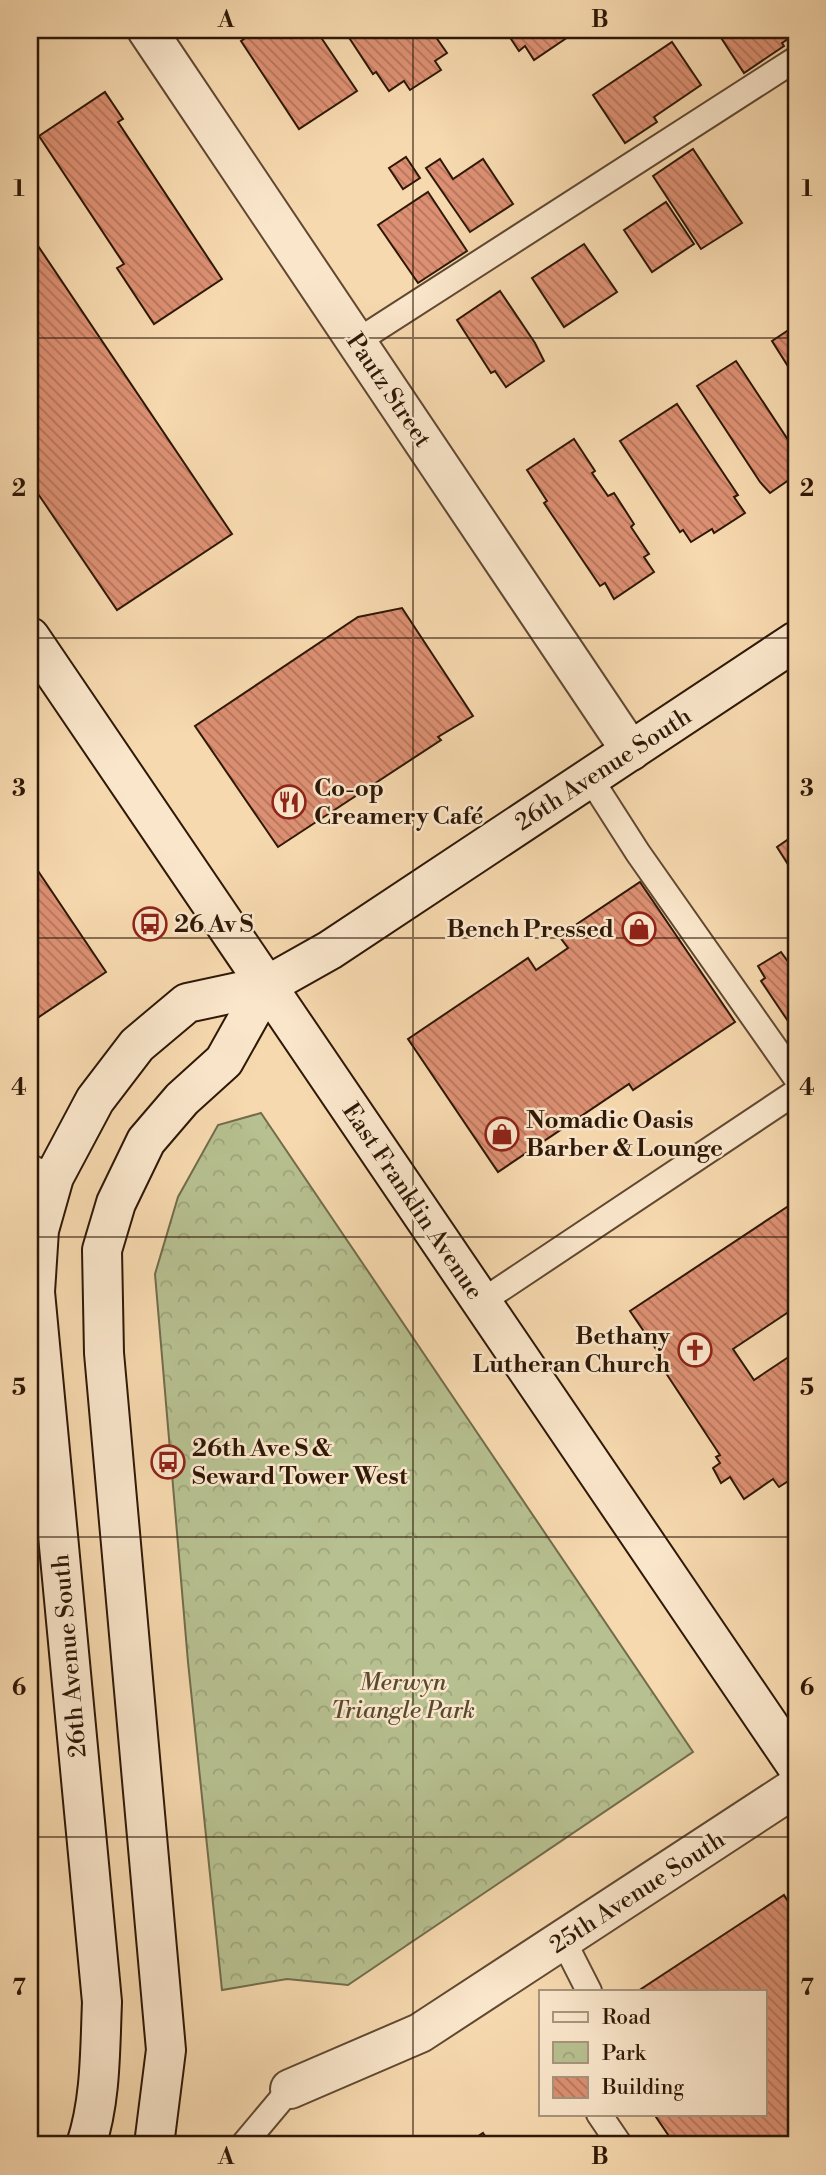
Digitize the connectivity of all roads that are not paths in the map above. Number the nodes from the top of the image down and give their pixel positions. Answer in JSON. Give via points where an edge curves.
{"nodes":[{"id":1,"x":147,"y":30,"type":"edge"},
{"id":2,"x":796,"y":59,"type":"edge"},
{"id":3,"x":356,"y":342,"type":"junction"},
{"id":4,"x":30,"y":637,"type":"edge"},
{"id":5,"x":796,"y":641,"type":"edge"},
{"id":6,"x":631,"y":751,"type":"junction"},
{"id":7,"x":590,"y":778,"type":"junction"},
{"id":8,"x":266,"y":986,"type":"junction"},
{"id":9,"x":796,"y":1077,"type":"edge"},
{"id":10,"x":796,"y":1092,"type":"edge"},
{"id":11,"x":42,"y":1172,"type":"edge"},
{"id":12,"x":481,"y":1302,"type":"junction"},
{"id":13,"x":796,"y":1765,"type":"edge"},
{"id":14,"x":796,"y":1787,"type":"edge"},
{"id":15,"x":563,"y":1940,"type":"junction"},
{"id":16,"x":588,"y":1990,"type":"edge"},
{"id":17,"x":290,"y":2089,"type":"joint"},
{"id":18,"x":600,"y":2116,"type":"edge"},
{"id":19,"x":86,"y":2145,"type":"edge"},
{"id":20,"x":154,"y":2145,"type":"edge"},
{"id":21,"x":243,"y":2145,"type":"edge"},
{"id":22,"x":620,"y":2145,"type":"edge"}],
"edges":[{"from":1,"to":3,"type":"street","name":"Pautz Street"},
{"from":2,"to":3,"type":"lane"},
{"from":3,"to":6,"type":"street","name":"Pautz Street"},
{"from":4,"to":8,"type":"street","name":"East Franklin Avenue"},
{"from":5,"to":6,"type":"street","name":"26th Avenue South"},
{"from":6,"to":7,"type":"street","name":"26th Avenue South"},
{"from":7,"to":8,"type":"street","name":"26th Avenue South","via":[[330,950]]},
{"from":7,"to":9,"type":"lane"},
{"from":8,"to":11,"type":"street","name":"26th Avenue South","via":[[187,1003],[137,1045]]},
{"from":8,"to":12,"type":"street","name":"East Franklin Avenue"},
{"from":8,"to":20,"type":"street","via":[[224,1061],[182,1098],[146,1141],[116,1203],[102,1250],[104,1353],[166,2050]]},
{"from":10,"to":12,"type":"lane"},
{"from":11,"to":19,"type":"street","name":"26th Avenue South","via":[[35,1292],[102,2002],[98,2075]]},
{"from":12,"to":13,"type":"street","name":"East Franklin Avenue"},
{"from":14,"to":15,"type":"street","name":"25th Avenue South"},
{"from":15,"to":16,"type":"lane"},
{"from":15,"to":17,"type":"street","name":"25th Avenue South","via":[[420,2033]]},
{"from":17,"to":21,"type":"lane"},
{"from":18,"to":22,"type":"lane"}]}
